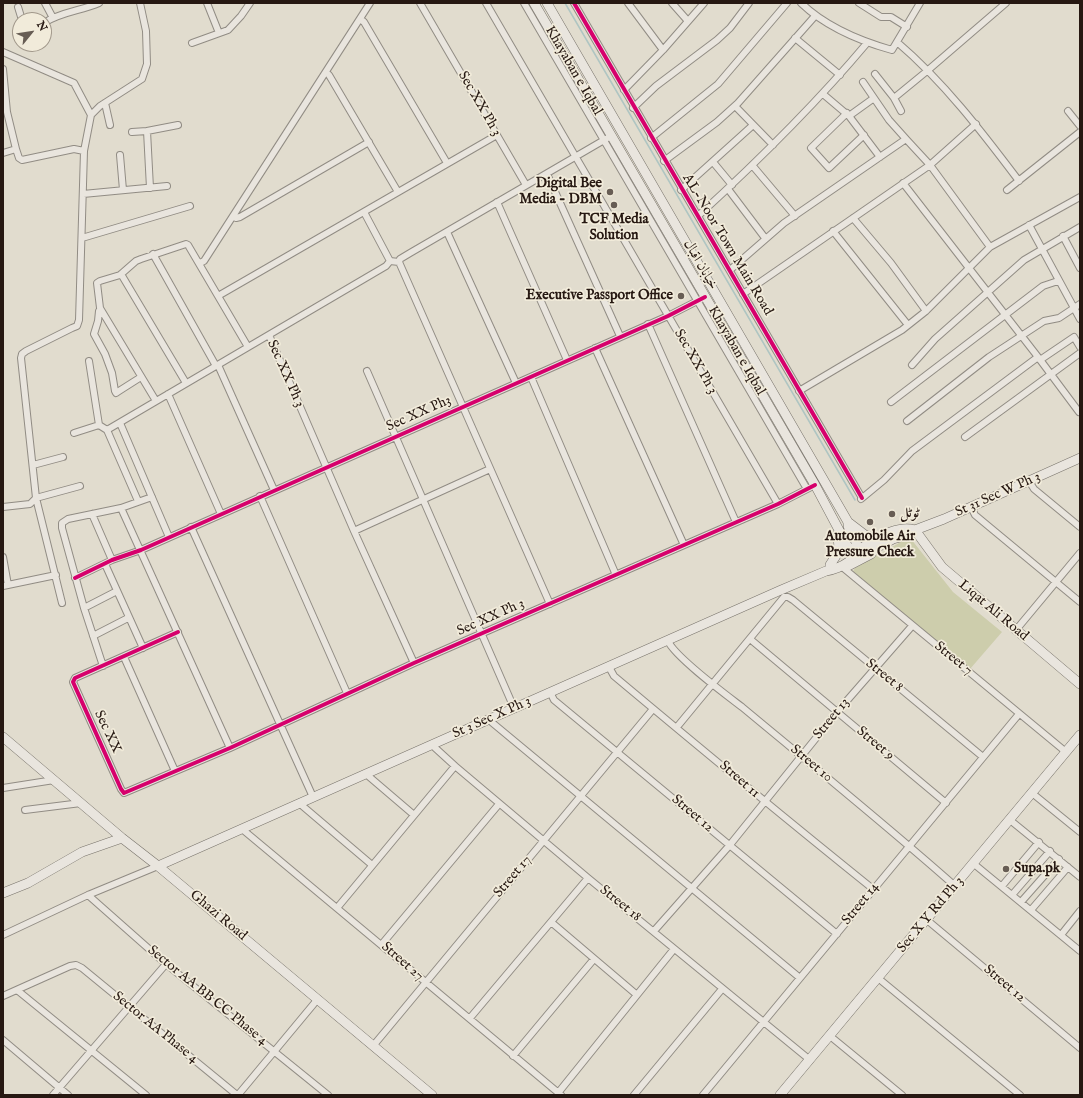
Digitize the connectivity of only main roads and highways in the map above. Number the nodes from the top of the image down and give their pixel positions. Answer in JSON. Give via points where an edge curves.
{"nodes":[{"id":1,"x":534,"y":3,"type":"edge"},
{"id":2,"x":547,"y":3,"type":"edge"},
{"id":3,"x":678,"y":227,"type":"junction"},
{"id":4,"x":668,"y":232,"type":"junction"},
{"id":5,"x":1080,"y":458,"type":"edge"},
{"id":6,"x":848,"y":522,"type":"junction"},
{"id":7,"x":838,"y":529,"type":"junction"},
{"id":8,"x":915,"y":530,"type":"junction"},
{"id":9,"x":876,"y":539,"type":"junction"},
{"id":10,"x":874,"y":549,"type":"junction"},
{"id":11,"x":856,"y":551,"type":"junction"},
{"id":12,"x":841,"y":566,"type":"junction"},
{"id":13,"x":828,"y":568,"type":"junction"},
{"id":14,"x":1080,"y":684,"type":"edge"},
{"id":15,"x":1080,"y":735,"type":"edge"},
{"id":16,"x":3,"y":737,"type":"edge"},
{"id":17,"x":122,"y":838,"type":"junction"},
{"id":18,"x":158,"y":866,"type":"junction"},
{"id":19,"x":3,"y":893,"type":"edge"},
{"id":20,"x":428,"y":1094,"type":"edge"},
{"id":21,"x":784,"y":1094,"type":"edge"}],
"edges":[{"from":1,"to":4,"type":"main road","name":"Khayaban e Iqbal","via":[[608,138]]},
{"from":2,"to":3,"type":"main road","name":"خیابان اقبال"},
{"from":3,"to":4,"type":"main road"},
{"from":3,"to":6,"type":"main road","name":"خیابان اقبال"},
{"from":4,"to":7,"type":"main road","name":"Khayaban e Iqbal","via":[[701,300]]},
{"from":5,"to":8,"type":"main road","name":"St 31 Sec W Ph 3"},
{"from":6,"to":9,"type":"main road","via":[[865,535]]},
{"from":6,"to":11,"type":"main road","name":"خیابان اقبال","via":[[856,543]]},
{"from":7,"to":11,"type":"main road","name":"Khayaban e Iqbal","via":[[848,547]]},
{"from":7,"to":13,"type":"main road","via":[[838,551]]},
{"from":8,"to":9,"type":"main road","name":"St 31 Sec W Ph 3","via":[[904,528]]},
{"from":8,"to":10,"type":"main road","name":"St 31 Sec W Ph 3"},
{"from":8,"to":14,"type":"main road","name":"Liqat Ali Road","via":[[942,567]]},
{"from":9,"to":11,"type":"main road","name":"St 31 Sec W Ph 3"},
{"from":10,"to":11,"type":"main road","name":"St 31 Sec W Ph 3","via":[[867,552]]},
{"from":10,"to":12,"type":"main road","via":[[872,554],[855,564]]},
{"from":11,"to":12,"type":"main road","name":"St 3 Sec X Ph 3","via":[[851,560]]},
{"from":11,"to":13,"type":"main road","name":"St 3 Sec X Ph 3"},
{"from":12,"to":13,"type":"main road","name":"St 3 Sec X Ph 3"},
{"from":13,"to":18,"type":"main road","name":"St 3 Sec X Ph 3","via":[[783,594],[609,666]]},
{"from":15,"to":21,"type":"main road","name":"Sec X Y Rd Ph 3"},
{"from":16,"to":17,"type":"main road","name":"Ghazi Road"},
{"from":17,"to":18,"type":"main road","name":"Ghazi Road"},
{"from":17,"to":19,"type":"main road","via":[[82,852],[28,883]]},
{"from":18,"to":20,"type":"main road","name":"Ghazi Road"}]}
